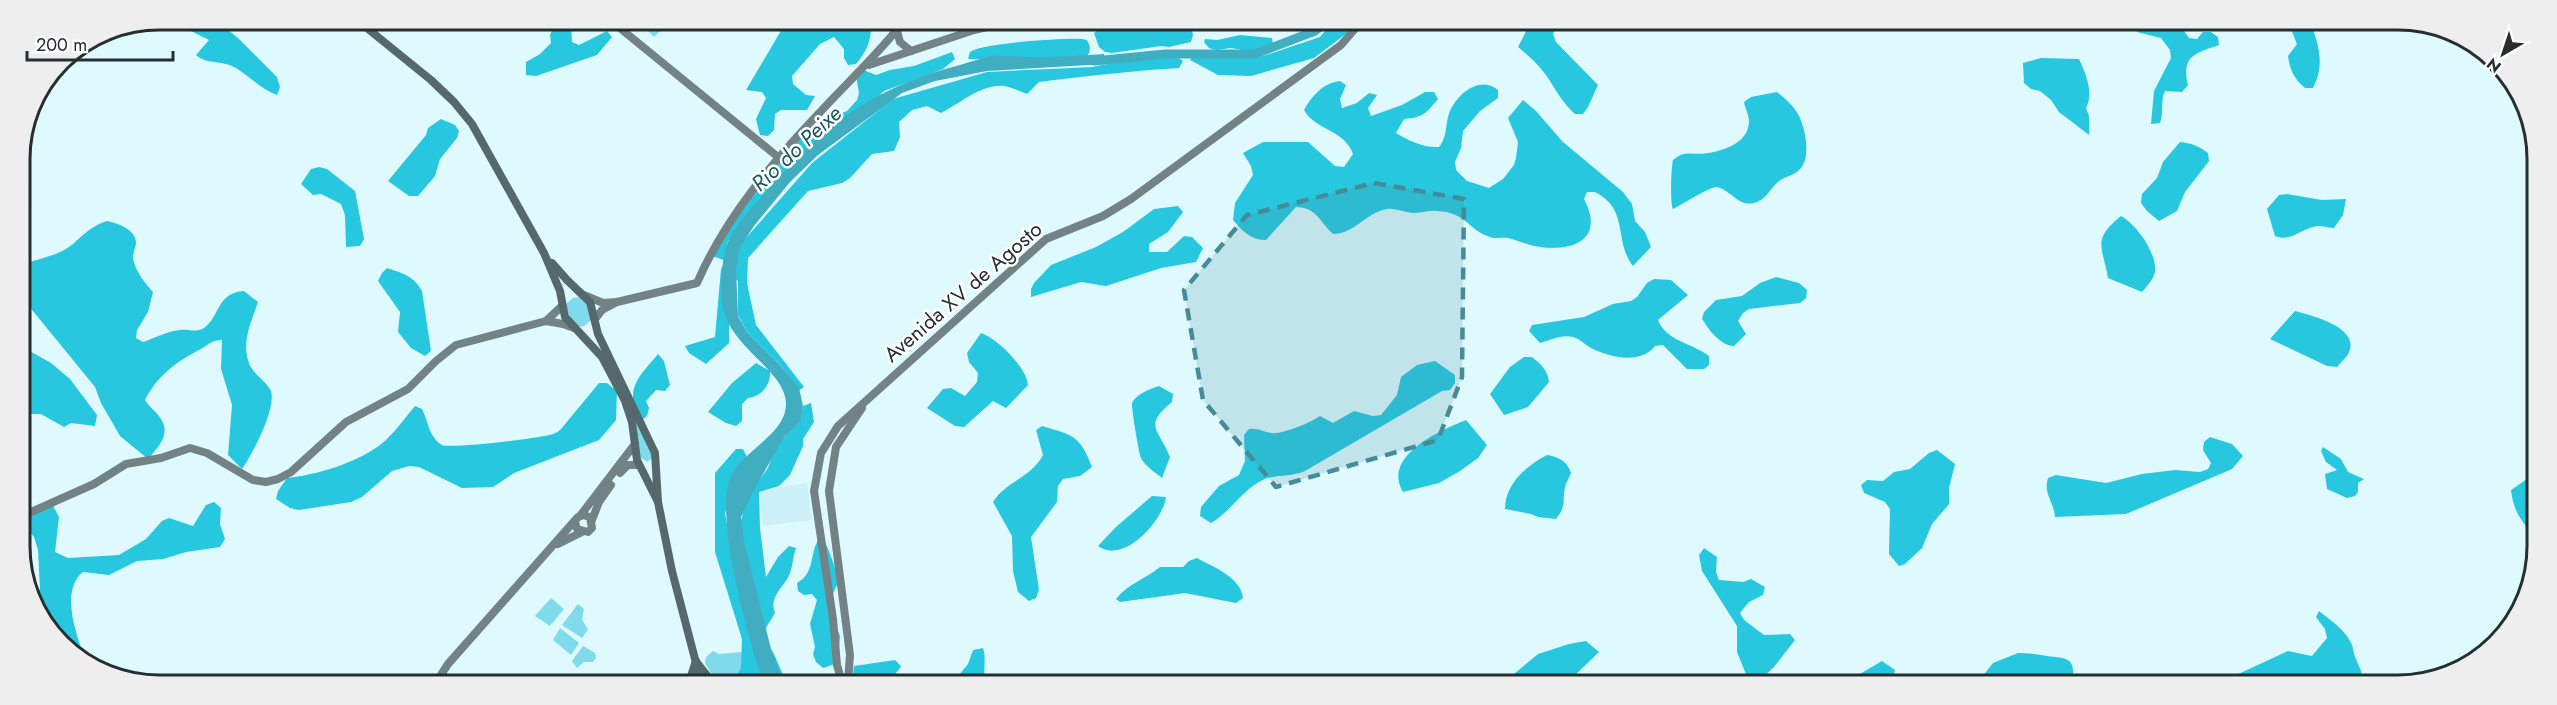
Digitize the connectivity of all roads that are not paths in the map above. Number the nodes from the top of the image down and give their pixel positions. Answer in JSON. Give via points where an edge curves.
{"nodes":[{"id":1,"x":369,"y":30,"type":"edge"},
{"id":2,"x":622,"y":30,"type":"edge"},
{"id":3,"x":974,"y":30,"type":"edge"},
{"id":4,"x":1354,"y":30,"type":"edge"},
{"id":5,"x":897,"y":31,"type":"joint"},
{"id":6,"x":911,"y":51,"type":"junction"},
{"id":7,"x":867,"y":66,"type":"junction"},
{"id":8,"x":778,"y":157,"type":"junction"},
{"id":9,"x":544,"y":253,"type":"junction"},
{"id":10,"x":582,"y":294,"type":"junction"},
{"id":11,"x":616,"y":302,"type":"junction"},
{"id":12,"x":562,"y":306,"type":"junction"},
{"id":13,"x":595,"y":319,"type":"junction"},
{"id":14,"x":546,"y":321,"type":"junction"},
{"id":15,"x":574,"y":328,"type":"junction"},
{"id":16,"x":841,"y":429,"type":"junction"},
{"id":17,"x":635,"y":444,"type":"junction"},
{"id":18,"x":657,"y":457,"type":"junction"},
{"id":19,"x":639,"y":465,"type":"junction"},
{"id":20,"x":658,"y":502,"type":"junction"},
{"id":21,"x":30,"y":512,"type":"edge"},
{"id":22,"x":578,"y":519,"type":"junction"},
{"id":23,"x":592,"y":520,"type":"junction"},
{"id":24,"x":582,"y":532,"type":"junction"},
{"id":25,"x":554,"y":546,"type":"junction"},
{"id":26,"x":836,"y":655,"type":"junction"},
{"id":27,"x":850,"y":659,"type":"junction"},
{"id":28,"x":696,"y":661,"type":"junction"},
{"id":29,"x":837,"y":665,"type":"junction"},
{"id":30,"x":441,"y":675,"type":"edge"},
{"id":31,"x":691,"y":675,"type":"edge"},
{"id":32,"x":699,"y":675,"type":"edge"},
{"id":33,"x":707,"y":675,"type":"edge"},
{"id":34,"x":840,"y":675,"type":"edge"},
{"id":35,"x":849,"y":675,"type":"edge"}],
"edges":[{"from":1,"to":9,"type":"main road","via":[[431,80],[462,112]]},
{"from":2,"to":8,"type":"street"},
{"from":3,"to":6,"type":"street"},
{"from":4,"to":16,"type":"street","name":"Avenida XV de Agosto","via":[[1341,45],[1131,200],[1046,239]]},
{"from":5,"to":6,"type":"street","via":[[900,42]]},
{"from":5,"to":7,"type":"street"},
{"from":6,"to":7,"type":"street"},
{"from":7,"to":8,"type":"street"},
{"from":8,"to":11,"type":"street","via":[[716,246],[697,283]]},
{"from":9,"to":10,"type":"main road"},
{"from":9,"to":12,"type":"main road"},
{"from":10,"to":11,"type":"street","via":[[603,303]]},
{"from":10,"to":12,"type":"main road","via":[[572,295]]},
{"from":10,"to":13,"type":"main road","via":[[590,302]]},
{"from":11,"to":13,"type":"street"},
{"from":12,"to":14,"type":"street"},
{"from":12,"to":15,"type":"main road"},
{"from":13,"to":15,"type":"main road","via":[[584,329]]},
{"from":13,"to":18,"type":"main road","via":[[598,334]]},
{"from":14,"to":15,"type":"street"},
{"from":14,"to":21,"type":"street","via":[[456,345],[408,390],[346,422],[278,479],[253,480],[207,453],[190,448],[126,464],[94,484]]},
{"from":15,"to":17,"type":"main road","via":[[597,351],[612,375],[630,414]]},
{"from":16,"to":26,"type":"street","via":[[821,453],[814,491]]},
{"from":16,"to":27,"type":"street","via":[[829,497]]},
{"from":17,"to":19,"type":"main road"},
{"from":17,"to":22,"type":"street"},
{"from":18,"to":19,"type":"main road","via":[[648,465]]},
{"from":18,"to":20,"type":"main road"},
{"from":19,"to":20,"type":"main road"},
{"from":19,"to":23,"type":"street","via":[[628,465],[621,471],[599,502]]},
{"from":20,"to":28,"type":"main road"},
{"from":22,"to":23,"type":"street","via":[[587,515]]},
{"from":22,"to":24,"type":"street","via":[[577,530]]},
{"from":22,"to":25,"type":"street"},
{"from":23,"to":24,"type":"street","via":[[590,530]]},
{"from":24,"to":25,"type":"street"},
{"from":25,"to":30,"type":"street"},
{"from":26,"to":27,"type":"street"},
{"from":26,"to":29,"type":"street"},
{"from":27,"to":29,"type":"street"},
{"from":27,"to":35,"type":"street"},
{"from":28,"to":31,"type":"main road"},
{"from":28,"to":32,"type":"main road"},
{"from":28,"to":33,"type":"main road"},
{"from":29,"to":34,"type":"street"}]}
